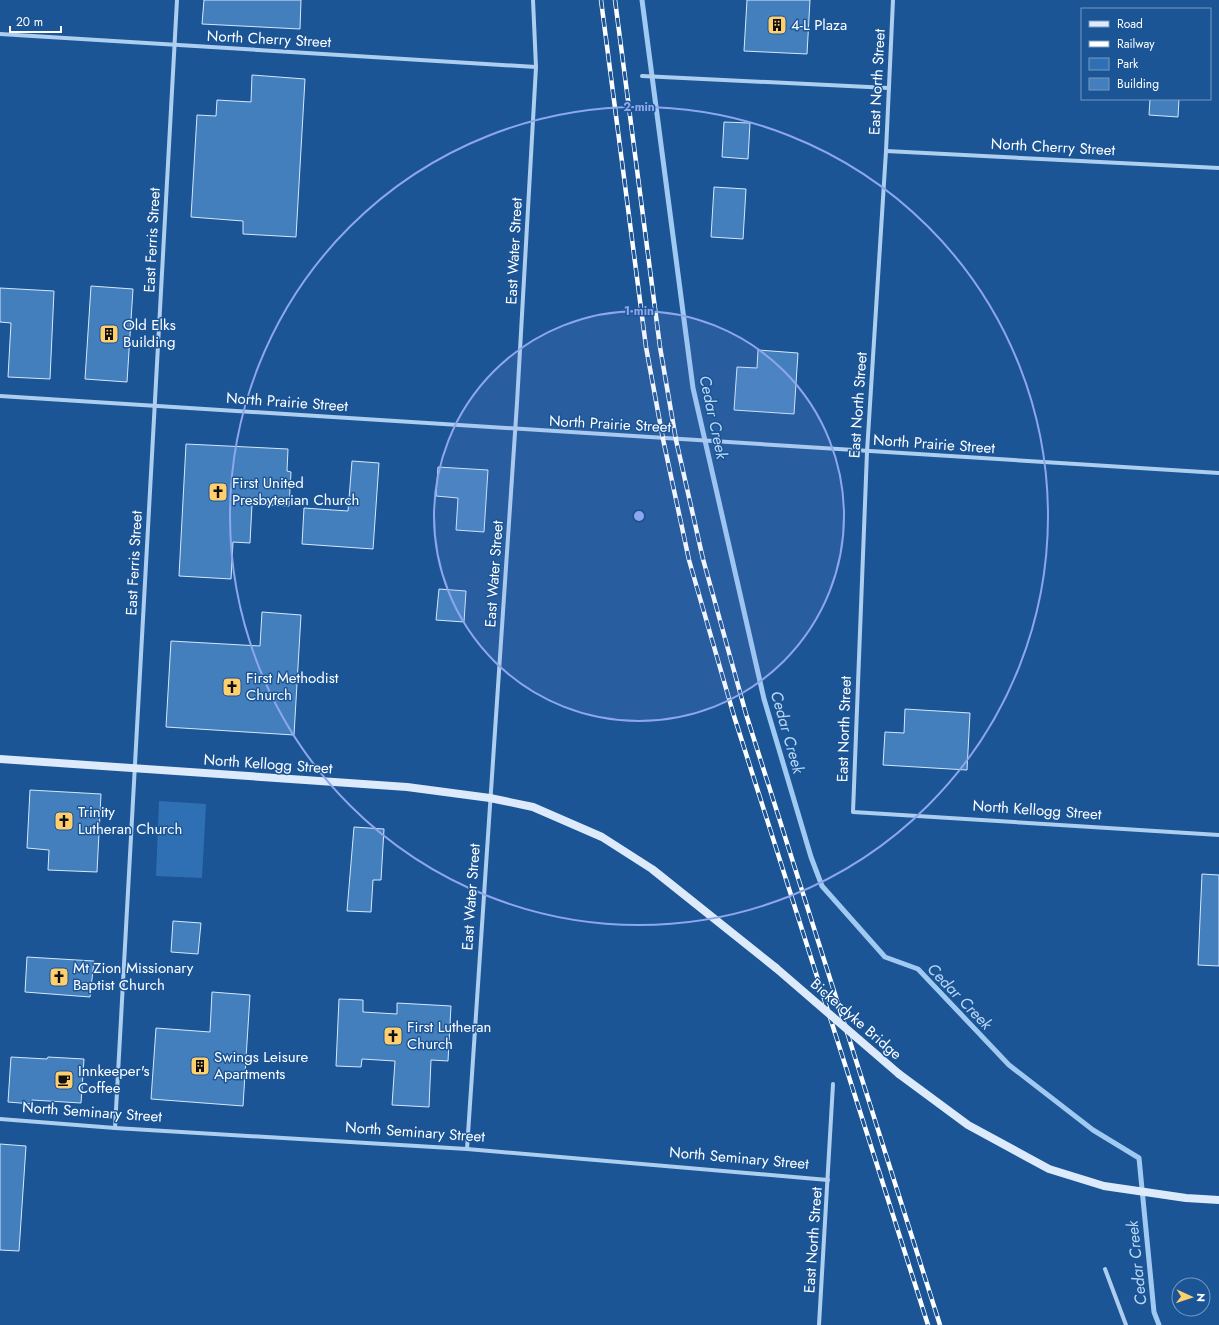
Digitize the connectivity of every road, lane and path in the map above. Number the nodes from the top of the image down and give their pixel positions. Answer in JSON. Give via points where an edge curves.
{"nodes":[{"id":1,"x":177,"y":0,"type":"edge"},
{"id":2,"x":533,"y":0,"type":"edge"},
{"id":3,"x":893,"y":0,"type":"edge"},
{"id":4,"x":0,"y":34,"type":"edge"},
{"id":5,"x":175,"y":46,"type":"junction"},
{"id":6,"x":536,"y":67,"type":"junction"},
{"id":7,"x":642,"y":76,"type":"dead end"},
{"id":8,"x":889,"y":88,"type":"junction"},
{"id":9,"x":886,"y":151,"type":"junction"},
{"id":10,"x":1219,"y":168,"type":"edge"},
{"id":11,"x":0,"y":396,"type":"edge"},
{"id":12,"x":155,"y":405,"type":"junction"},
{"id":13,"x":516,"y":430,"type":"junction"},
{"id":14,"x":867,"y":452,"type":"junction"},
{"id":15,"x":1219,"y":473,"type":"edge"},
{"id":16,"x":0,"y":759,"type":"edge"},
{"id":17,"x":135,"y":769,"type":"junction"},
{"id":18,"x":490,"y":798,"type":"junction"},
{"id":19,"x":533,"y":807,"type":"joint"},
{"id":20,"x":853,"y":812,"type":"joint"},
{"id":21,"x":1219,"y":835,"type":"edge"},
{"id":22,"x":833,"y":1084,"type":"dead end"},
{"id":23,"x":0,"y":1119,"type":"edge"},
{"id":24,"x":115,"y":1128,"type":"junction"},
{"id":25,"x":467,"y":1149,"type":"junction"},
{"id":26,"x":828,"y":1180,"type":"junction"},
{"id":27,"x":1219,"y":1200,"type":"edge"},
{"id":28,"x":1105,"y":1269,"type":"dead end"},
{"id":29,"x":819,"y":1325,"type":"edge"},
{"id":30,"x":1126,"y":1325,"type":"edge"}],
"edges":[{"from":1,"to":5,"type":"street","name":"East Ferris Street"},
{"from":2,"to":6,"type":"street","name":"East Water Street"},
{"from":3,"to":8,"type":"street","name":"East North Street"},
{"from":4,"to":5,"type":"street","name":"North Cherry Street"},
{"from":5,"to":6,"type":"street","name":"North Cherry Street"},
{"from":5,"to":12,"type":"street","name":"East Ferris Street"},
{"from":6,"to":13,"type":"street","name":"East Water Street"},
{"from":7,"to":8,"type":"street"},
{"from":8,"to":9,"type":"street","name":"East North Street"},
{"from":9,"to":10,"type":"street","name":"North Cherry Street"},
{"from":9,"to":14,"type":"street","name":"East North Street"},
{"from":11,"to":12,"type":"street","name":"North Prairie Street"},
{"from":12,"to":13,"type":"street","name":"North Prairie Street"},
{"from":12,"to":17,"type":"street","name":"East Ferris Street"},
{"from":13,"to":14,"type":"street","name":"North Prairie Street"},
{"from":13,"to":18,"type":"street","name":"East Water Street"},
{"from":14,"to":15,"type":"street","name":"North Prairie Street"},
{"from":14,"to":20,"type":"street","name":"East North Street"},
{"from":16,"to":17,"type":"main road","name":"North Kellogg Street"},
{"from":17,"to":18,"type":"main road","name":"North Kellogg Street","via":[[407,787]]},
{"from":17,"to":24,"type":"street","name":"East Ferris Street"},
{"from":18,"to":19,"type":"main road","name":"North Kellogg Street"},
{"from":18,"to":25,"type":"street","name":"East Water Street"},
{"from":19,"to":27,"type":"main road","name":"Bickerdyke Bridge","bridge":true,"via":[[602,837],[652,869],[776,968],[898,1074],[968,1125],[1049,1169],[1104,1186],[1186,1198]]},
{"from":20,"to":21,"type":"street","name":"North Kellogg Street"},
{"from":22,"to":26,"type":"street","name":"East North Street"},
{"from":23,"to":24,"type":"street","name":"North Seminary Street"},
{"from":24,"to":25,"type":"street","name":"North Seminary Street"},
{"from":25,"to":26,"type":"street","name":"North Seminary Street"},
{"from":26,"to":29,"type":"street","name":"East North Street"},
{"from":28,"to":30,"type":"street"}]}
